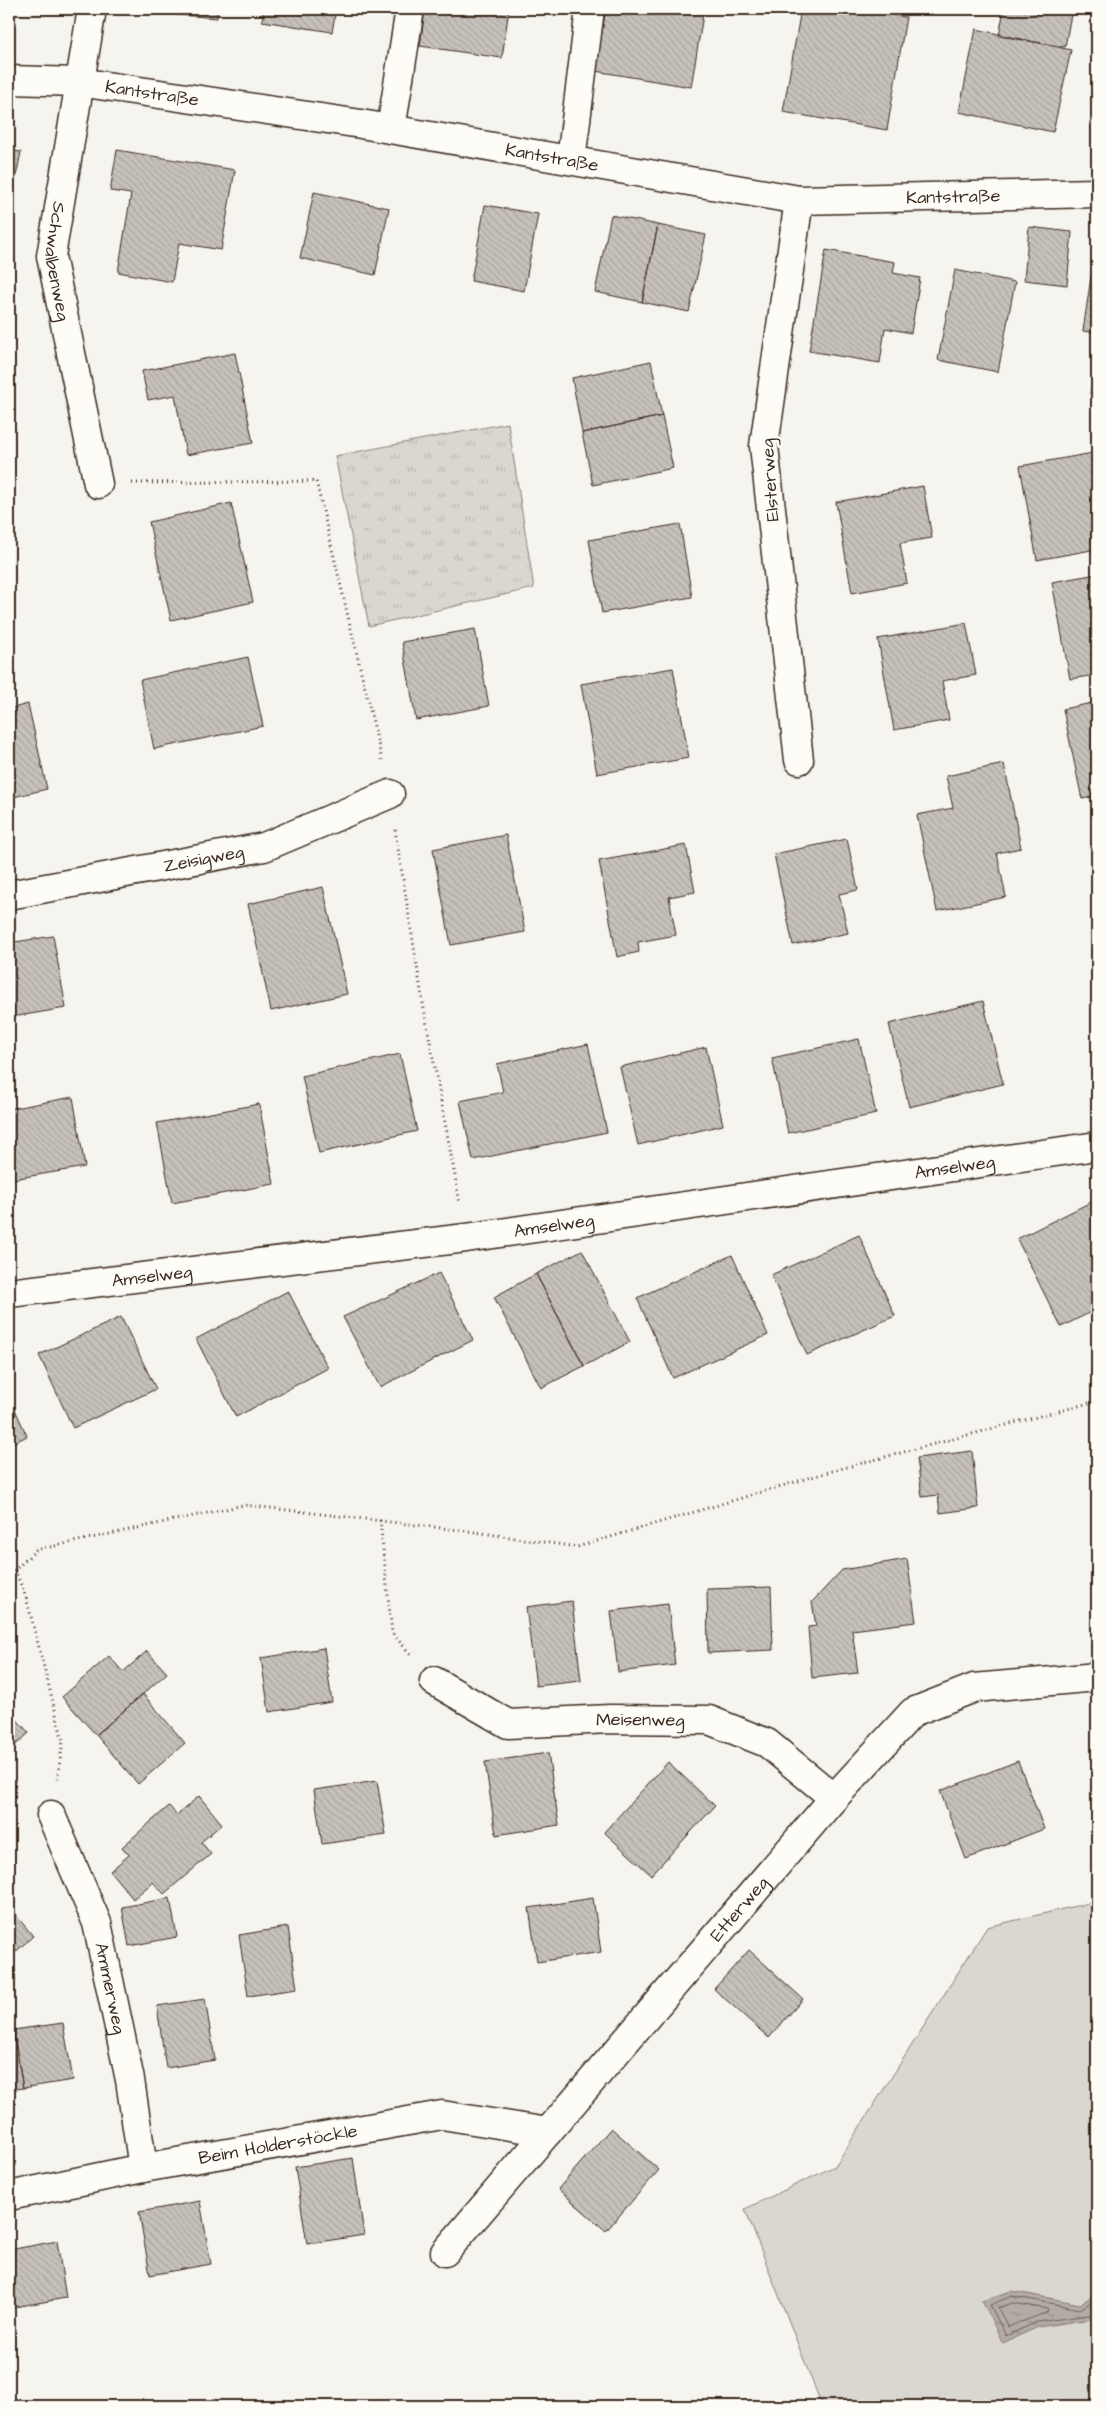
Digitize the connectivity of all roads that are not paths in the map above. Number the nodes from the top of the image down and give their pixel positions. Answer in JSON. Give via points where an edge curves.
{"nodes":[{"id":1,"x":92,"y":9,"type":"edge"},
{"id":2,"x":410,"y":9,"type":"edge"},
{"id":3,"x":590,"y":9,"type":"edge"},
{"id":4,"x":9,"y":80,"type":"edge"},
{"id":5,"x":78,"y":82,"type":"junction"},
{"id":6,"x":390,"y":129,"type":"junction"},
{"id":7,"x":571,"y":160,"type":"junction"},
{"id":8,"x":1097,"y":193,"type":"edge"},
{"id":9,"x":800,"y":200,"type":"junction"},
{"id":10,"x":98,"y":484,"type":"dead end"},
{"id":11,"x":799,"y":760,"type":"dead end"},
{"id":12,"x":390,"y":794,"type":"dead end"},
{"id":13,"x":9,"y":895,"type":"edge"},
{"id":14,"x":1097,"y":1146,"type":"edge"},
{"id":15,"x":9,"y":1293,"type":"edge"},
{"id":16,"x":1097,"y":1677,"type":"edge"},
{"id":17,"x":434,"y":1681,"type":"road end"},
{"id":18,"x":834,"y":1798,"type":"junction"},
{"id":19,"x":51,"y":1816,"type":"road end"},
{"id":20,"x":548,"y":2132,"type":"junction"},
{"id":21,"x":143,"y":2168,"type":"junction"},
{"id":22,"x":9,"y":2196,"type":"edge"},
{"id":23,"x":446,"y":2252,"type":"dead end"}],
"edges":[{"from":1,"to":5,"type":"street","name":"Schwalbenweg"},
{"from":2,"to":6,"type":"street"},
{"from":3,"to":7,"type":"street"},
{"from":4,"to":5,"type":"street","name":"Kantstraße"},
{"from":5,"to":6,"type":"street","name":"Kantstraße"},
{"from":5,"to":10,"type":"street","name":"Schwalbenweg","via":[[51,256]]},
{"from":6,"to":7,"type":"street","name":"Kantstraße"},
{"from":7,"to":9,"type":"street","name":"Kantstraße"},
{"from":8,"to":9,"type":"street","name":"Kantstraße"},
{"from":9,"to":11,"type":"street","name":"Elsterweg","via":[[764,446]]},
{"from":12,"to":13,"type":"street","name":"Zeisigweg","via":[[264,847]]},
{"from":14,"to":15,"type":"street","name":"Amselweg","via":[[466,1238]]},
{"from":16,"to":18,"type":"street","name":"Etterweg","via":[[974,1688],[913,1712]]},
{"from":17,"to":18,"type":"street","name":"Meisenweg","via":[[508,1724],[610,1719],[709,1720],[767,1743]]},
{"from":18,"to":20,"type":"street","name":"Etterweg"},
{"from":19,"to":21,"type":"street","name":"Ammerweg","via":[[97,1923],[130,2080]]},
{"from":20,"to":21,"type":"street","name":"Beim Holderstöckle","via":[[442,2115]]},
{"from":20,"to":23,"type":"street","name":"Etterweg"},
{"from":21,"to":22,"type":"street","name":"Beim Holderstöckle"}]}
